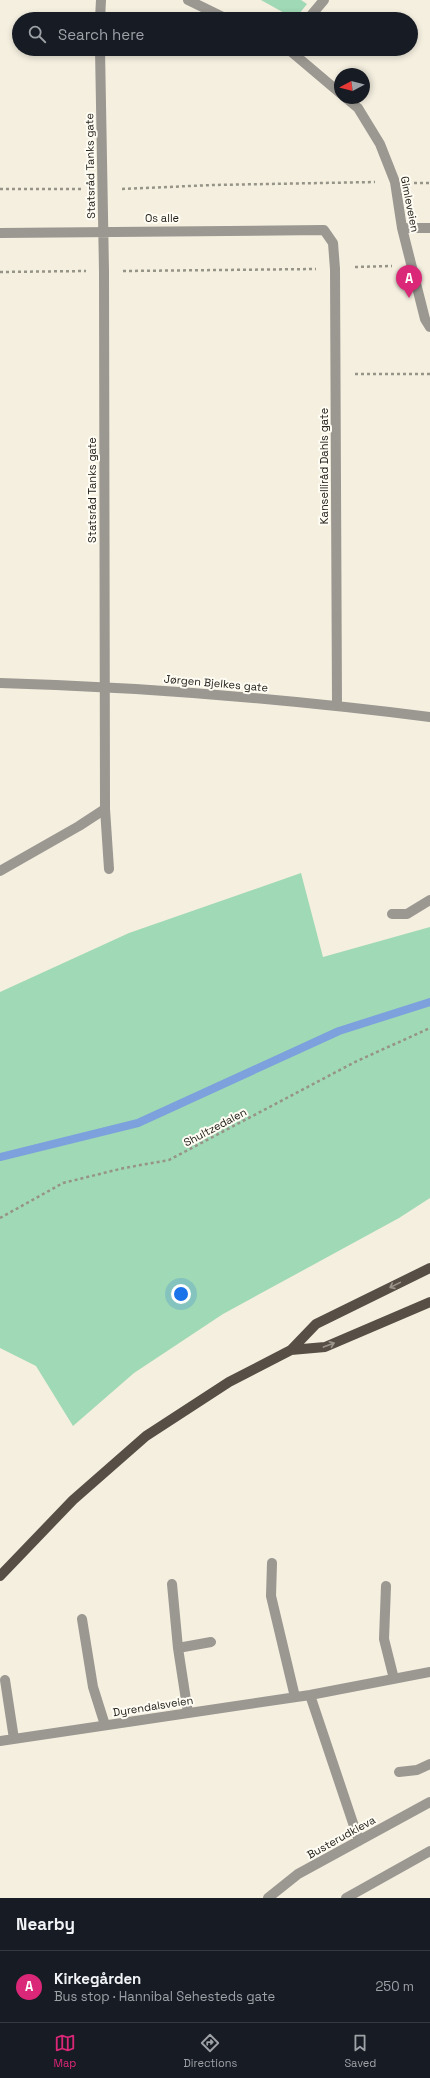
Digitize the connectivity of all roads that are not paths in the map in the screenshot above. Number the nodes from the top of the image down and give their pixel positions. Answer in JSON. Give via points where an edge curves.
{"nodes":[{"id":1,"x":101,"y":0,"type":"edge"},
{"id":2,"x":188,"y":0,"type":"edge"},
{"id":3,"x":324,"y":0,"type":"edge"},
{"id":4,"x":100,"y":12,"type":"edge"},
{"id":5,"x":213,"y":12,"type":"edge"},
{"id":6,"x":314,"y":12,"type":"edge"},
{"id":7,"x":100,"y":56,"type":"edge"},
{"id":8,"x":296,"y":56,"type":"edge"},
{"id":9,"x":334,"y":88,"type":"edge"},
{"id":10,"x":353,"y":104,"type":"edge"},
{"id":11,"x":402,"y":228,"type":"junction"},
{"id":12,"x":430,"y":228,"type":"edge"},
{"id":13,"x":103,"y":230,"type":"junction"},
{"id":14,"x":324,"y":230,"type":"joint"},
{"id":15,"x":0,"y":233,"type":"edge"},
{"id":16,"x":430,"y":327,"type":"edge"},
{"id":17,"x":0,"y":683,"type":"edge"},
{"id":18,"x":104,"y":686,"type":"junction"},
{"id":19,"x":338,"y":705,"type":"junction"},
{"id":20,"x":430,"y":717,"type":"edge"},
{"id":21,"x":105,"y":809,"type":"junction"},
{"id":22,"x":109,"y":869,"type":"dead end"},
{"id":23,"x":0,"y":871,"type":"edge"},
{"id":24,"x":430,"y":900,"type":"edge"},
{"id":25,"x":392,"y":914,"type":"dead end"},
{"id":26,"x":430,"y":1268,"type":"edge"},
{"id":27,"x":430,"y":1302,"type":"edge"},
{"id":28,"x":291,"y":1350,"type":"junction"},
{"id":29,"x":272,"y":1563,"type":"dead end"},
{"id":30,"x":0,"y":1576,"type":"edge"},
{"id":31,"x":172,"y":1584,"type":"dead end"},
{"id":32,"x":386,"y":1586,"type":"dead end"},
{"id":33,"x":82,"y":1618,"type":"dead end"},
{"id":34,"x":212,"y":1642,"type":"dead end"},
{"id":35,"x":178,"y":1648,"type":"junction"},
{"id":36,"x":430,"y":1672,"type":"edge"},
{"id":37,"x":394,"y":1679,"type":"junction"},
{"id":38,"x":5,"y":1680,"type":"dead end"},
{"id":39,"x":310,"y":1694,"type":"junction"},
{"id":40,"x":295,"y":1697,"type":"junction"},
{"id":41,"x":188,"y":1713,"type":"junction"},
{"id":42,"x":105,"y":1725,"type":"junction"},
{"id":43,"x":14,"y":1739,"type":"junction"},
{"id":44,"x":0,"y":1741,"type":"edge"},
{"id":45,"x":430,"y":1764,"type":"edge"},
{"id":46,"x":399,"y":1772,"type":"dead end"},
{"id":47,"x":430,"y":1802,"type":"edge"},
{"id":48,"x":359,"y":1841,"type":"junction"},
{"id":49,"x":430,"y":1851,"type":"edge"},
{"id":50,"x":268,"y":1898,"type":"edge"},
{"id":51,"x":346,"y":1898,"type":"edge"}],
"edges":[{"from":1,"to":4,"type":"street"},
{"from":2,"to":5,"type":"street"},
{"from":3,"to":6,"type":"street"},
{"from":7,"to":13,"type":"street","name":"Statsråd Tanks gate"},
{"from":8,"to":9,"type":"street"},
{"from":10,"to":11,"type":"street","name":"Gimleveien","via":[[380,144],[395,182]]},
{"from":11,"to":12,"type":"street"},
{"from":11,"to":16,"type":"street","name":"Gimleveien","via":[[425,320]]},
{"from":13,"to":14,"type":"street","name":"Os alle"},
{"from":13,"to":15,"type":"street","name":"Os alle"},
{"from":13,"to":18,"type":"street","name":"Statsråd Tanks gate"},
{"from":14,"to":19,"type":"street","name":"Kanselliråd Dahls gate","via":[[333,243],[335,269]]},
{"from":17,"to":18,"type":"street","name":"Jørgen Bjelkes gate"},
{"from":18,"to":19,"type":"street","name":"Jørgen Bjelkes gate"},
{"from":18,"to":21,"type":"street","name":"Statsråd Tanks gate"},
{"from":19,"to":20,"type":"street","name":"Jørgen Bjelkes gate"},
{"from":21,"to":22,"type":"street","name":"Statsråd Tanks gate"},
{"from":21,"to":23,"type":"street"},
{"from":24,"to":25,"type":"street","via":[[407,914]]},
{"from":26,"to":28,"type":"main road","one_way":true,"via":[[316,1324]]},
{"from":28,"to":27,"type":"main road","one_way":true,"via":[[325,1347]]},
{"from":28,"to":30,"type":"main road","via":[[229,1382],[146,1436],[73,1500]]},
{"from":29,"to":40,"type":"street","via":[[271,1596]]},
{"from":31,"to":35,"type":"street"},
{"from":32,"to":37,"type":"street","via":[[384,1639]]},
{"from":33,"to":42,"type":"street","via":[[93,1687]]},
{"from":34,"to":35,"type":"street"},
{"from":35,"to":41,"type":"street"},
{"from":36,"to":37,"type":"street","name":"Dyrendalsveien"},
{"from":37,"to":39,"type":"street","name":"Dyrendalsveien"},
{"from":38,"to":43,"type":"street"},
{"from":39,"to":40,"type":"street","name":"Dyrendalsveien"},
{"from":39,"to":48,"type":"street"},
{"from":40,"to":41,"type":"street","name":"Dyrendalsveien"},
{"from":41,"to":42,"type":"street","name":"Dyrendalsveien"},
{"from":42,"to":43,"type":"street","name":"Dyrendalsveien"},
{"from":43,"to":44,"type":"street","name":"Dyrendalsveien"},
{"from":45,"to":46,"type":"street","via":[[417,1770]]},
{"from":47,"to":48,"type":"street","name":"Busterudkleva"},
{"from":48,"to":50,"type":"street","name":"Busterudkleva","via":[[298,1874]]},
{"from":49,"to":51,"type":"street"}]}
